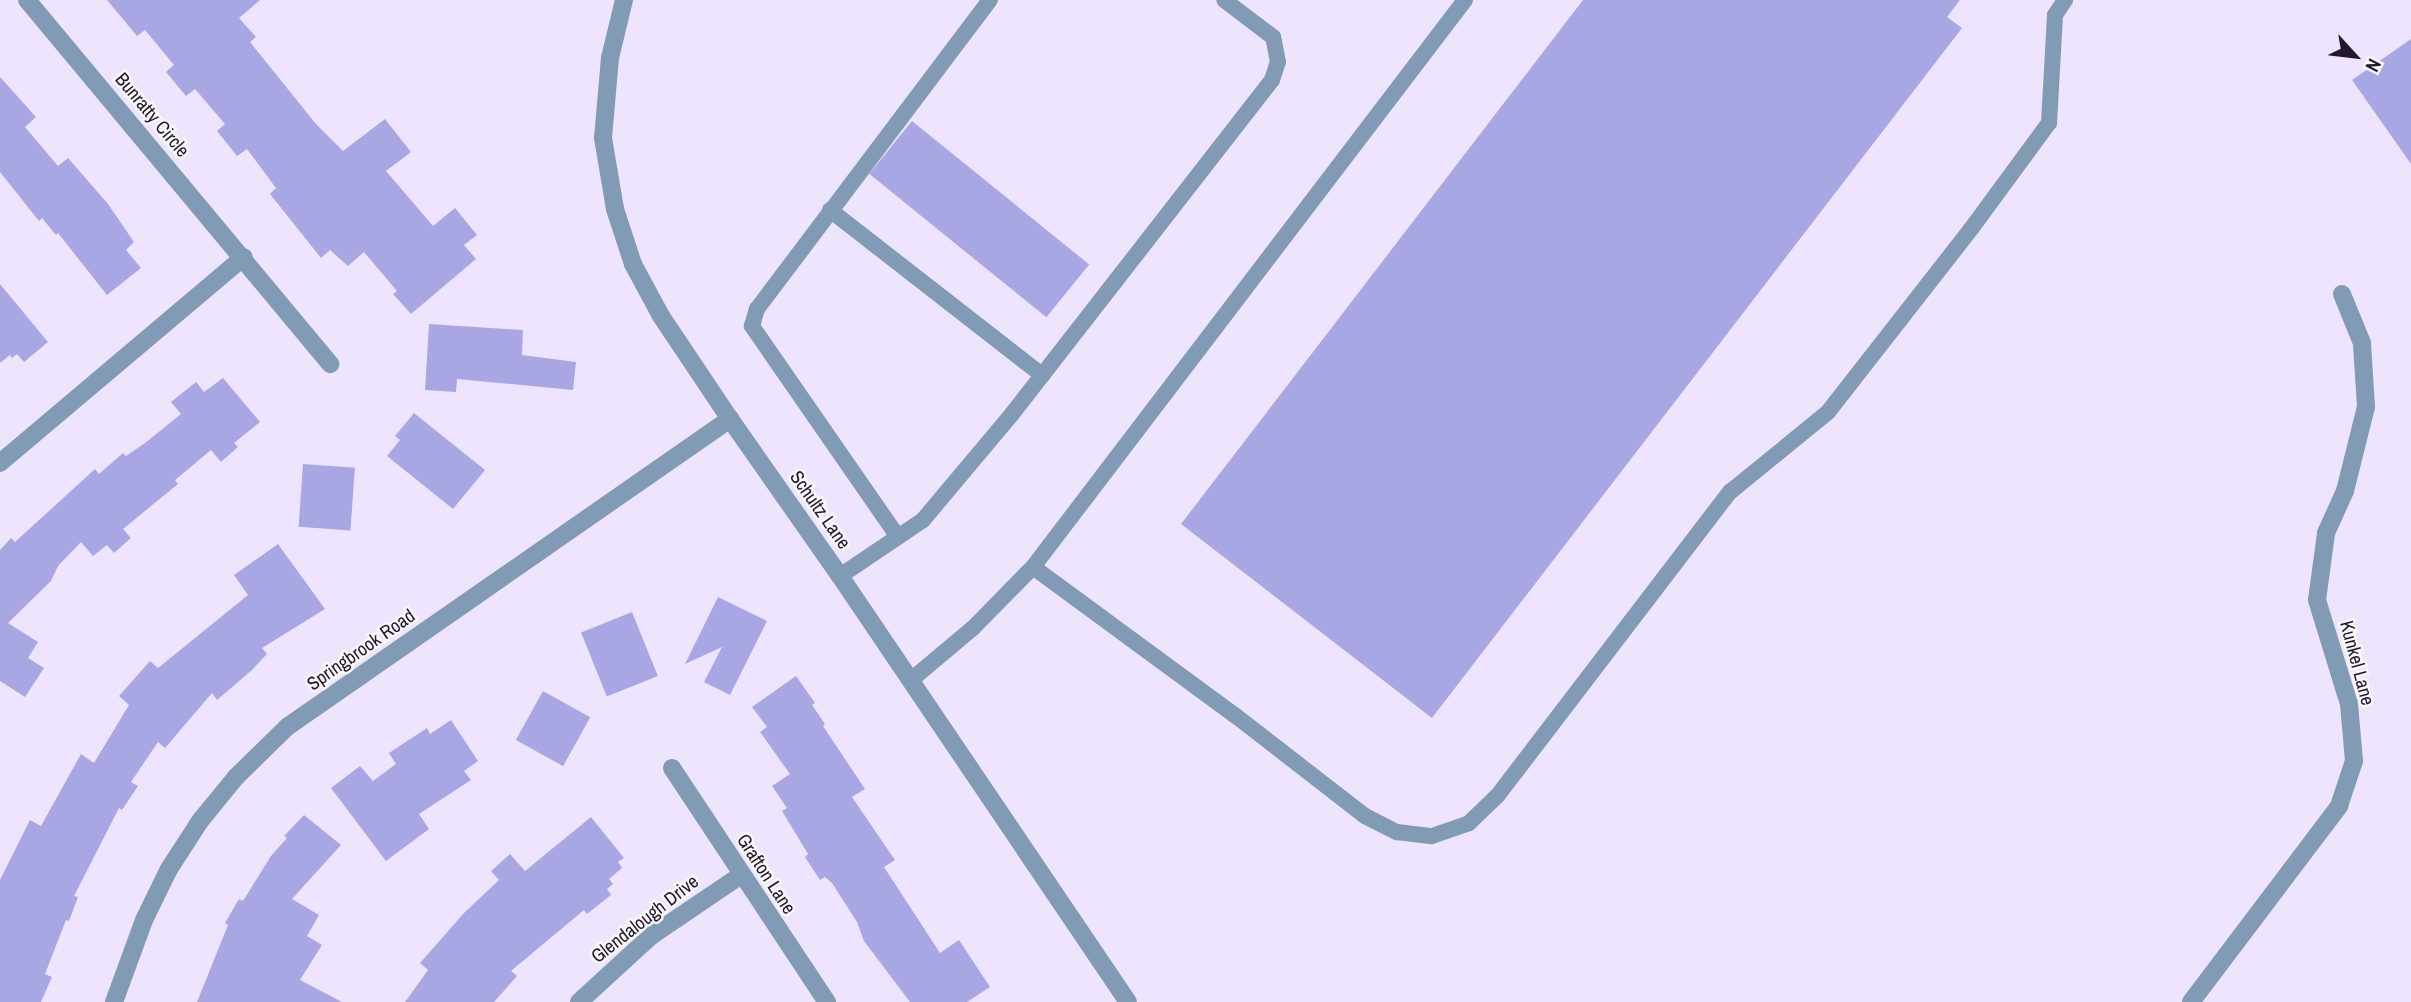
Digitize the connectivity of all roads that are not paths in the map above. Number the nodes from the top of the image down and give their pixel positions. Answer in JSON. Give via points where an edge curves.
{"nodes":[{"id":1,"x":27,"y":0,"type":"edge"},
{"id":2,"x":624,"y":0,"type":"edge"},
{"id":3,"x":990,"y":0,"type":"edge"},
{"id":4,"x":1224,"y":0,"type":"edge"},
{"id":5,"x":1465,"y":0,"type":"edge"},
{"id":6,"x":2065,"y":0,"type":"edge"},
{"id":7,"x":830,"y":210,"type":"junction"},
{"id":8,"x":243,"y":257,"type":"junction"},
{"id":9,"x":2343,"y":294,"type":"dead end"},
{"id":10,"x":330,"y":364,"type":"dead end"},
{"id":11,"x":1042,"y":375,"type":"junction"},
{"id":12,"x":730,"y":419,"type":"junction"},
{"id":13,"x":0,"y":463,"type":"edge"},
{"id":14,"x":898,"y":537,"type":"junction"},
{"id":15,"x":1033,"y":567,"type":"junction"},
{"id":16,"x":840,"y":576,"type":"junction"},
{"id":17,"x":911,"y":680,"type":"junction"},
{"id":18,"x":672,"y":768,"type":"dead end"},
{"id":19,"x":741,"y":876,"type":"junction"},
{"id":20,"x":114,"y":1002,"type":"edge"},
{"id":21,"x":579,"y":1002,"type":"edge"},
{"id":22,"x":827,"y":1002,"type":"edge"},
{"id":23,"x":1128,"y":1002,"type":"edge"},
{"id":24,"x":2191,"y":1002,"type":"edge"}],
"edges":[{"from":1,"to":8,"type":"street","name":"Bunratty Circle"},
{"from":2,"to":12,"type":"street","name":"Schultz Lane","via":[[610,58],[603,138],[615,209],[644,285]]},
{"from":3,"to":7,"type":"lane"},
{"from":4,"to":11,"type":"lane","via":[[1273,37],[1278,62],[1272,80]]},
{"from":5,"to":15,"type":"lane"},
{"from":6,"to":15,"type":"lane","via":[[2056,15],[2049,123],[1828,412],[1730,492],[1498,795],[1469,823],[1432,836],[1397,832],[1365,816]]},
{"from":7,"to":11,"type":"lane"},
{"from":7,"to":14,"type":"lane","via":[[757,309],[752,326]]},
{"from":8,"to":10,"type":"street","name":"Bunratty Circle"},
{"from":8,"to":13,"type":"street"},
{"from":9,"to":24,"type":"street","name":"Kunkel Lane","via":[[2362,343],[2366,407],[2345,491],[2326,533],[2318,600],[2349,704],[2354,761],[2339,806]]},
{"from":11,"to":14,"type":"lane","via":[[923,520]]},
{"from":12,"to":16,"type":"street","name":"Schultz Lane"},
{"from":12,"to":20,"type":"street","name":"Springbrook Road","via":[[287,727],[236,777],[181,850],[145,920]]},
{"from":14,"to":16,"type":"lane"},
{"from":15,"to":17,"type":"lane","via":[[973,628]]},
{"from":16,"to":17,"type":"street","name":"Schultz Lane"},
{"from":17,"to":23,"type":"street","name":"Schultz Lane"},
{"from":18,"to":19,"type":"street","name":"Grafton Lane"},
{"from":19,"to":21,"type":"street","name":"Glendalough Drive","via":[[651,936]]},
{"from":19,"to":22,"type":"street","name":"Grafton Lane"}]}
